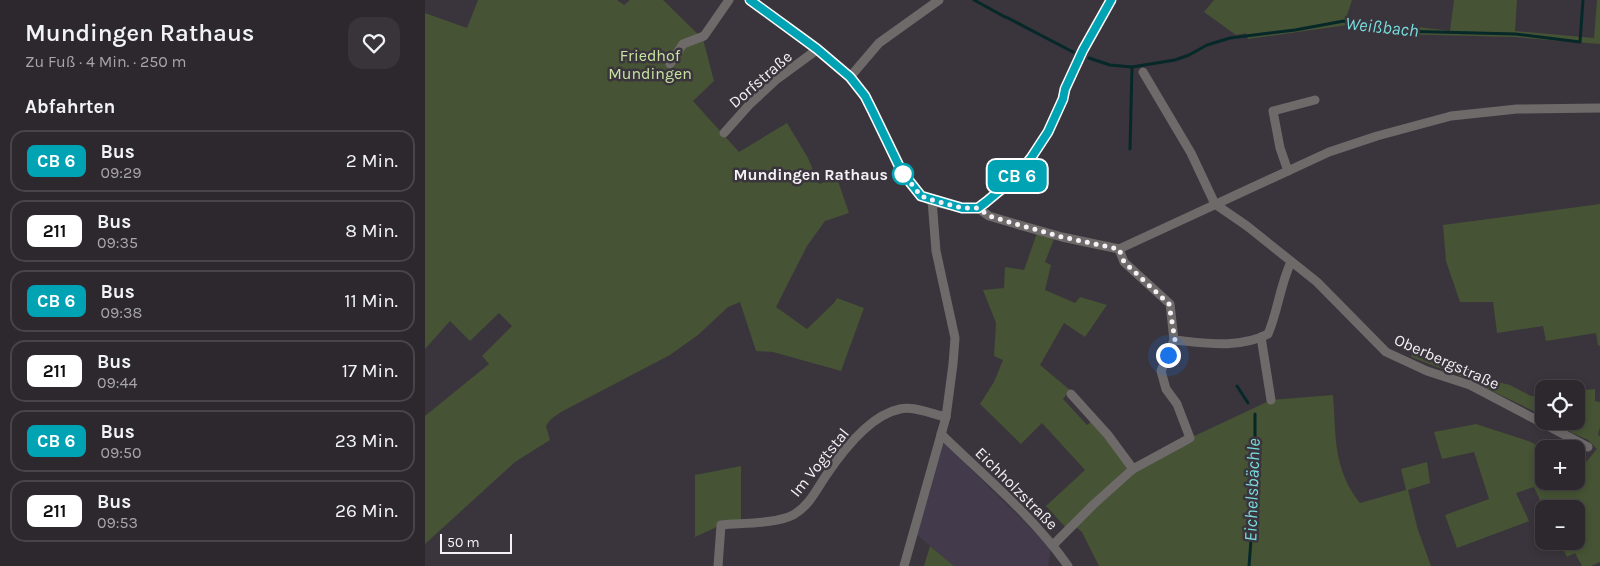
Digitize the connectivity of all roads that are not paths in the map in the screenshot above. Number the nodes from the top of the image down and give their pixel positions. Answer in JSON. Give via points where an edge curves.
{"nodes":[{"id":1,"x":729,"y":0,"type":"edge"},
{"id":2,"x":750,"y":0,"type":"edge"},
{"id":3,"x":939,"y":0,"type":"edge"},
{"id":4,"x":1111,"y":0,"type":"edge"},
{"id":5,"x":817,"y":49,"type":"junction"},
{"id":6,"x":670,"y":64,"type":"dead end"},
{"id":7,"x":1143,"y":72,"type":"dead end"},
{"id":8,"x":850,"y":77,"type":"junction"},
{"id":9,"x":1315,"y":100,"type":"dead end"},
{"id":10,"x":1600,"y":108,"type":"edge"},
{"id":11,"x":724,"y":133,"type":"dead end"},
{"id":12,"x":1288,"y":171,"type":"junction"},
{"id":13,"x":932,"y":200,"type":"junction"},
{"id":14,"x":1215,"y":204,"type":"junction"},
{"id":15,"x":978,"y":208,"type":"junction"},
{"id":16,"x":1119,"y":249,"type":"junction"},
{"id":17,"x":1291,"y":262,"type":"junction"},
{"id":18,"x":1261,"y":337,"type":"junction"},
{"id":19,"x":1175,"y":340,"type":"junction"},
{"id":20,"x":1071,"y":394,"type":"dead end"},
{"id":21,"x":1271,"y":400,"type":"dead end"},
{"id":22,"x":945,"y":417,"type":"junction"},
{"id":23,"x":941,"y":434,"type":"junction"},
{"id":24,"x":1588,"y":447,"type":"dead end"},
{"id":25,"x":1133,"y":469,"type":"junction"},
{"id":26,"x":1053,"y":545,"type":"junction"},
{"id":27,"x":717,"y":566,"type":"edge"},
{"id":28,"x":904,"y":566,"type":"edge"},
{"id":29,"x":1068,"y":566,"type":"edge"}],
"edges":[{"from":1,"to":6,"type":"street","via":[[704,36],[683,44]]},
{"from":2,"to":5,"type":"street","name":"Dorfstraße"},
{"from":3,"to":8,"type":"street","via":[[879,43]]},
{"from":4,"to":15,"type":"street","via":[[1083,50],[1048,132],[1004,189]]},
{"from":5,"to":8,"type":"street","name":"Dorfstraße"},
{"from":5,"to":11,"type":"street","name":"Dorfstraße","via":[[777,79]]},
{"from":7,"to":14,"type":"street","via":[[1191,153]]},
{"from":8,"to":13,"type":"street","name":"Dorfstraße","via":[[865,96],[902,172],[921,196]]},
{"from":9,"to":12,"type":"street","via":[[1273,111],[1279,148]]},
{"from":10,"to":12,"type":"street","via":[[1451,116],[1329,152]]},
{"from":12,"to":14,"type":"street"},
{"from":13,"to":15,"type":"street","via":[[962,208]]},
{"from":13,"to":22,"type":"street","via":[[936,251],[955,338]]},
{"from":14,"to":16,"type":"street"},
{"from":14,"to":17,"type":"street","name":"Oberbergstraße"},
{"from":15,"to":16,"type":"street","via":[[989,216],[1016,224]]},
{"from":16,"to":19,"type":"street","via":[[1124,262],[1169,304]]},
{"from":17,"to":18,"type":"street","via":[[1284,276],[1272,324],[1267,334]]},
{"from":17,"to":24,"type":"street","name":"Oberbergstraße","via":[[1317,282],[1386,352],[1470,386]]},
{"from":18,"to":19,"type":"street","via":[[1222,345]]},
{"from":18,"to":21,"type":"street"},
{"from":19,"to":25,"type":"street","via":[[1161,371],[1166,389],[1177,404],[1190,438]]},
{"from":20,"to":25,"type":"street"},
{"from":22,"to":23,"type":"street"},
{"from":22,"to":27,"type":"street","name":"Im Vogtstal","via":[[902,408],[879,418],[851,443],[807,504],[794,514],[775,521],[721,526]]},
{"from":23,"to":26,"type":"street","name":"Eichholzstraße"},
{"from":23,"to":28,"type":"street"},
{"from":25,"to":26,"type":"street"},
{"from":26,"to":29,"type":"street","name":"Eichholzstraße"}]}
